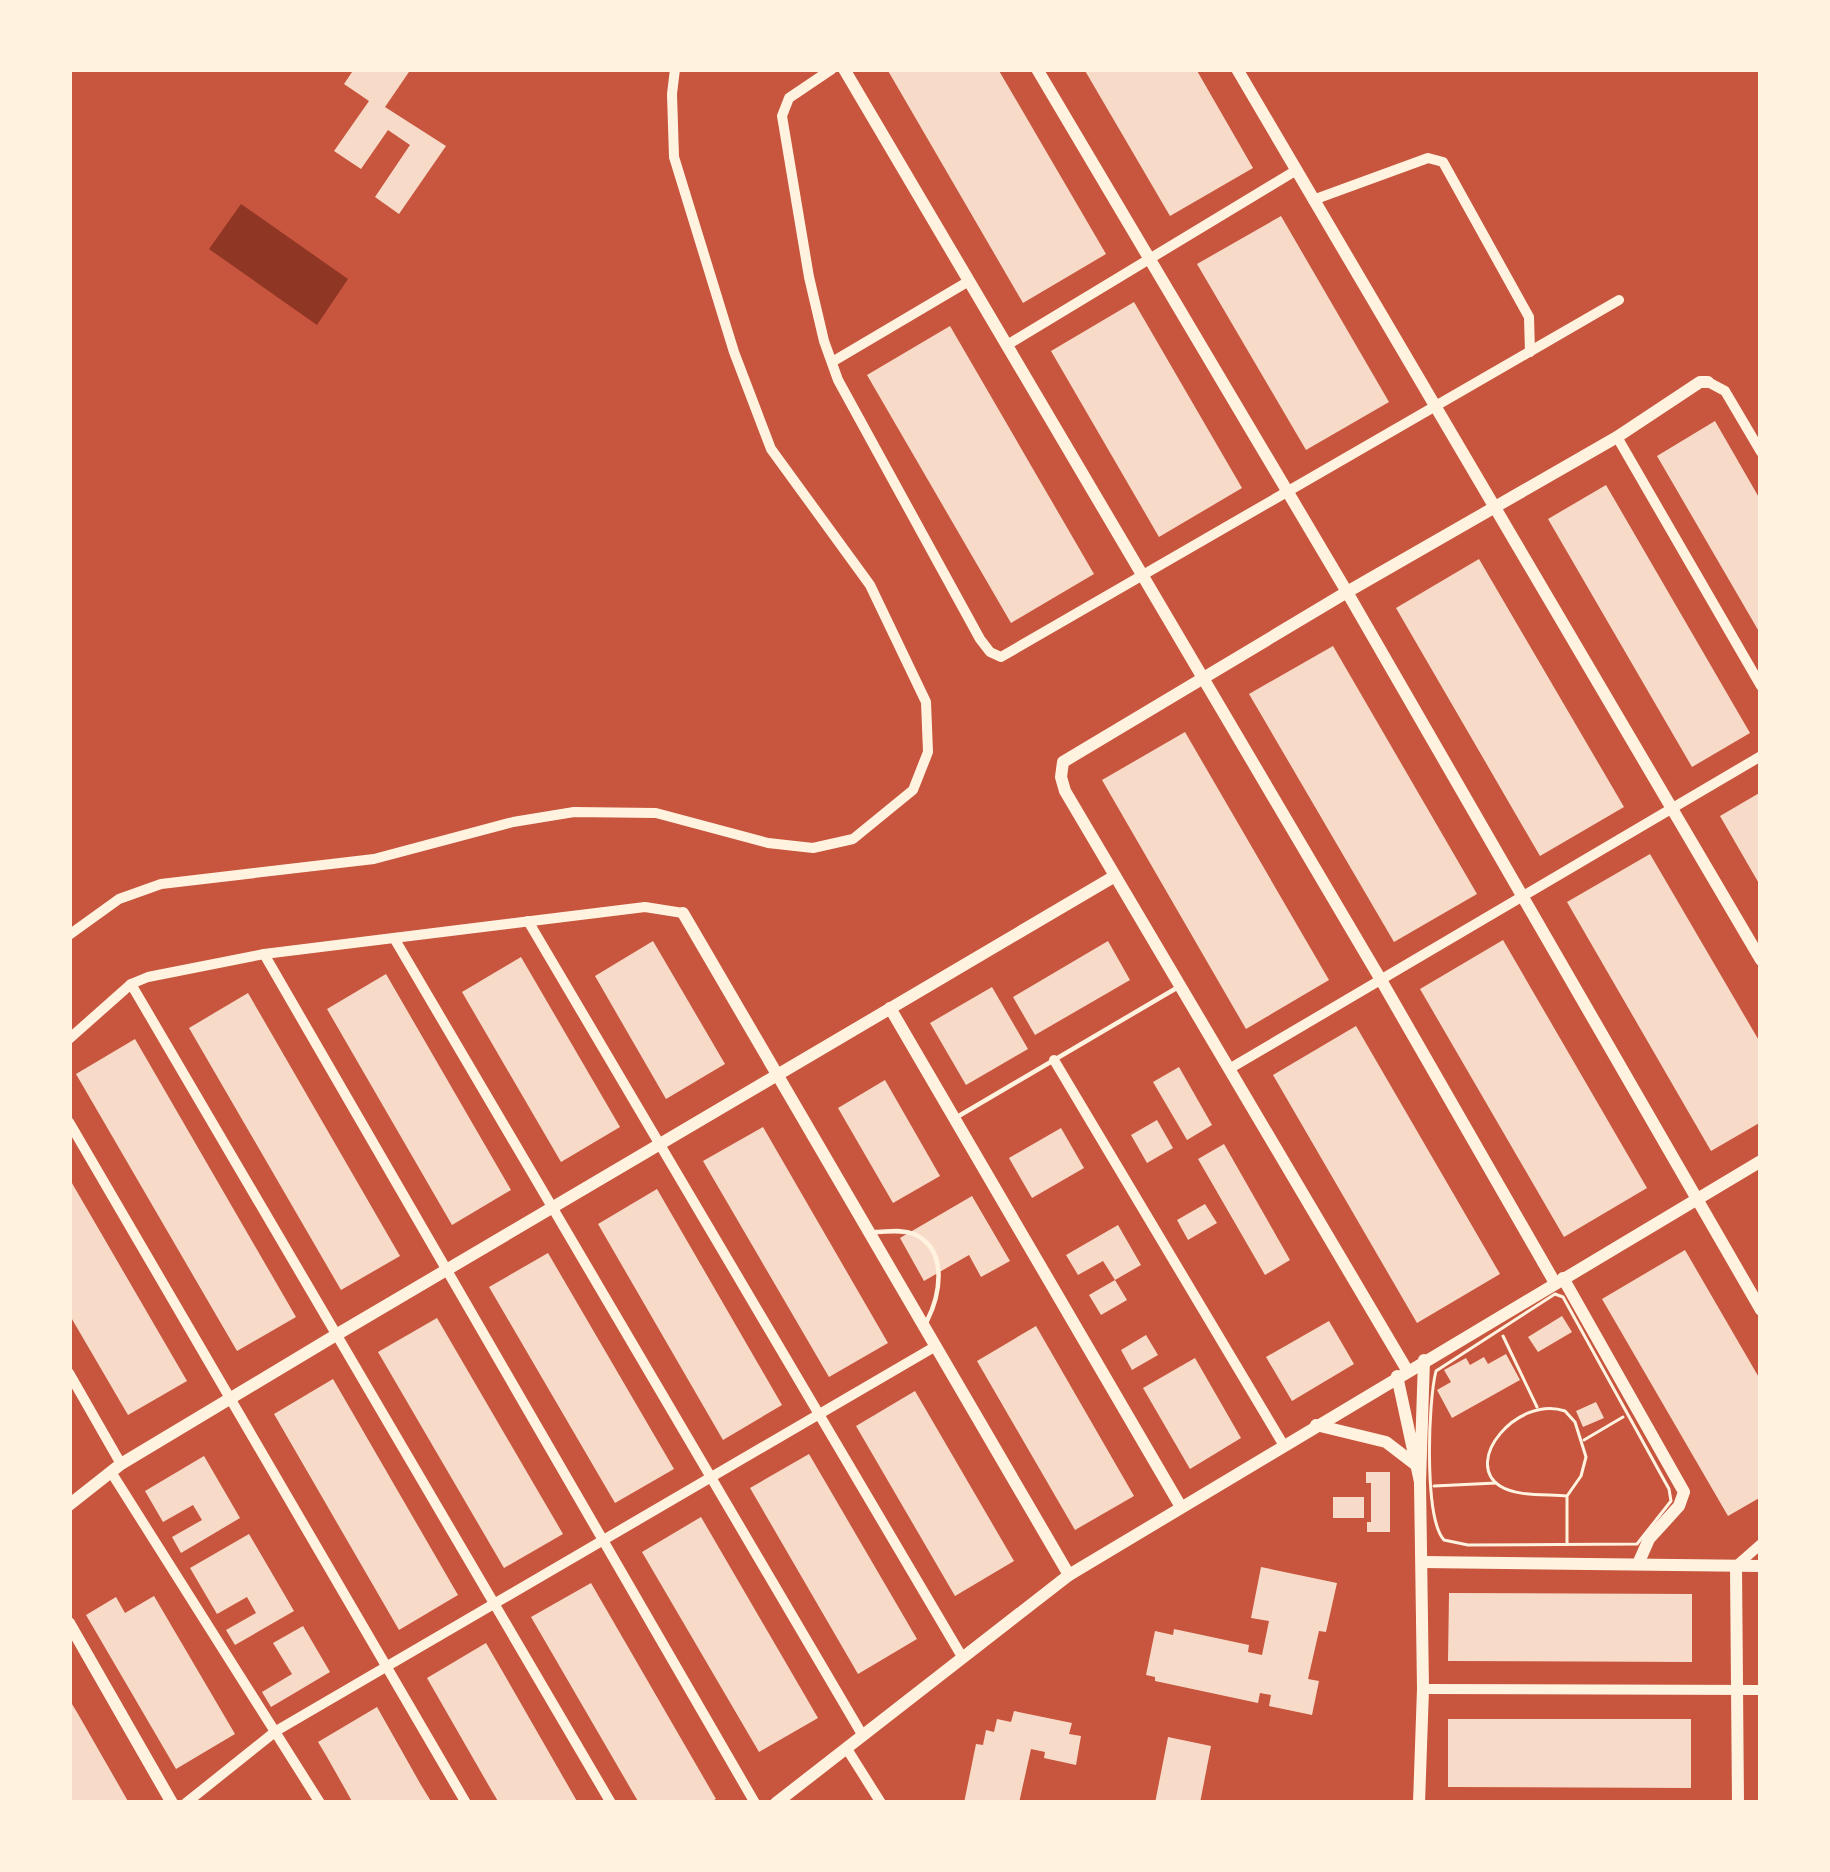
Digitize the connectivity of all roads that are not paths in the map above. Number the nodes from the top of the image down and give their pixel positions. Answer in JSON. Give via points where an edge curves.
{"nodes":[{"id":1,"x":675,"y":69,"type":"edge"},
{"id":2,"x":832,"y":69,"type":"edge"},
{"id":3,"x":844,"y":69,"type":"edge"},
{"id":4,"x":1037,"y":69,"type":"edge"},
{"id":5,"x":1237,"y":69,"type":"edge"},
{"id":6,"x":1295,"y":171,"type":"junction"},
{"id":7,"x":1312,"y":200,"type":"junction"},
{"id":8,"x":1150,"y":260,"type":"junction"},
{"id":9,"x":969,"y":281,"type":"junction"},
{"id":10,"x":1619,"y":300,"type":"dead end"},
{"id":11,"x":1007,"y":345,"type":"junction"},
{"id":12,"x":1530,"y":352,"type":"junction"},
{"id":13,"x":832,"y":362,"type":"junction"},
{"id":14,"x":1708,"y":382,"type":"joint"},
{"id":15,"x":1434,"y":407,"type":"junction"},
{"id":16,"x":1617,"y":437,"type":"junction"},
{"id":17,"x":1761,"y":452,"type":"edge"},
{"id":18,"x":1288,"y":493,"type":"junction"},
{"id":19,"x":1493,"y":509,"type":"junction"},
{"id":20,"x":1144,"y":577,"type":"junction"},
{"id":21,"x":1347,"y":592,"type":"junction"},
{"id":22,"x":1203,"y":677,"type":"junction"},
{"id":23,"x":1761,"y":686,"type":"edge"},
{"id":24,"x":1761,"y":757,"type":"edge"},
{"id":25,"x":1672,"y":809,"type":"junction"},
{"id":26,"x":1115,"y":876,"type":"junction"},
{"id":27,"x":1523,"y":896,"type":"junction"},
{"id":28,"x":682,"y":913,"type":"joint"},
{"id":29,"x":528,"y":921,"type":"junction"},
{"id":30,"x":69,"y":935,"type":"edge"},
{"id":31,"x":394,"y":938,"type":"junction"},
{"id":32,"x":264,"y":954,"type":"junction"},
{"id":33,"x":1761,"y":960,"type":"edge"},
{"id":34,"x":1382,"y":980,"type":"junction"},
{"id":35,"x":131,"y":984,"type":"junction"},
{"id":36,"x":1180,"y":986,"type":"junction"},
{"id":37,"x":890,"y":1008,"type":"junction"},
{"id":38,"x":69,"y":1039,"type":"edge"},
{"id":39,"x":1054,"y":1060,"type":"junction"},
{"id":40,"x":1229,"y":1069,"type":"junction"},
{"id":41,"x":777,"y":1074,"type":"junction"},
{"id":42,"x":953,"y":1119,"type":"junction"},
{"id":43,"x":69,"y":1122,"type":"edge"},
{"id":44,"x":661,"y":1142,"type":"junction"},
{"id":45,"x":1761,"y":1161,"type":"edge"},
{"id":46,"x":1697,"y":1199,"type":"junction"},
{"id":47,"x":552,"y":1206,"type":"junction"},
{"id":48,"x":869,"y":1232,"type":"junction"},
{"id":49,"x":446,"y":1269,"type":"junction"},
{"id":50,"x":1559,"y":1280,"type":"junction"},
{"id":51,"x":1761,"y":1310,"type":"edge"},
{"id":52,"x":924,"y":1327,"type":"junction"},
{"id":53,"x":336,"y":1335,"type":"junction"},
{"id":54,"x":936,"y":1346,"type":"junction"},
{"id":55,"x":1424,"y":1360,"type":"junction"},
{"id":56,"x":69,"y":1373,"type":"edge"},
{"id":57,"x":1402,"y":1373,"type":"junction"},
{"id":58,"x":230,"y":1399,"type":"junction"},
{"id":59,"x":820,"y":1414,"type":"junction"},
{"id":60,"x":1315,"y":1425,"type":"junction"},
{"id":61,"x":1283,"y":1444,"type":"junction"},
{"id":62,"x":1416,"y":1465,"type":"junction"},
{"id":63,"x":116,"y":1468,"type":"junction"},
{"id":64,"x":711,"y":1477,"type":"junction"},
{"id":65,"x":1426,"y":1484,"type":"junction"},
{"id":66,"x":69,"y":1505,"type":"edge"},
{"id":67,"x":1181,"y":1507,"type":"junction"},
{"id":68,"x":603,"y":1540,"type":"junction"},
{"id":69,"x":1761,"y":1544,"type":"edge"},
{"id":70,"x":1422,"y":1562,"type":"junction"},
{"id":71,"x":1638,"y":1564,"type":"junction"},
{"id":72,"x":1736,"y":1566,"type":"junction"},
{"id":73,"x":1761,"y":1566,"type":"edge"},
{"id":74,"x":1069,"y":1575,"type":"junction"},
{"id":75,"x":494,"y":1604,"type":"junction"},
{"id":76,"x":69,"y":1623,"type":"edge"},
{"id":77,"x":961,"y":1655,"type":"junction"},
{"id":78,"x":387,"y":1666,"type":"junction"},
{"id":79,"x":1423,"y":1689,"type":"junction"},
{"id":80,"x":1736,"y":1690,"type":"junction"},
{"id":81,"x":1761,"y":1690,"type":"edge"},
{"id":82,"x":275,"y":1731,"type":"junction"},
{"id":83,"x":862,"y":1736,"type":"junction"},
{"id":84,"x":847,"y":1749,"type":"junction"},
{"id":85,"x":172,"y":1803,"type":"edge"},
{"id":86,"x":186,"y":1803,"type":"edge"},
{"id":87,"x":320,"y":1803,"type":"edge"},
{"id":88,"x":466,"y":1803,"type":"edge"},
{"id":89,"x":611,"y":1803,"type":"edge"},
{"id":90,"x":755,"y":1803,"type":"edge"},
{"id":91,"x":776,"y":1803,"type":"edge"},
{"id":92,"x":881,"y":1803,"type":"edge"},
{"id":93,"x":1419,"y":1803,"type":"edge"},
{"id":94,"x":1738,"y":1803,"type":"edge"}],
"edges":[{"from":1,"to":30,"type":"street","via":[[674,157],[771,449],[870,585],[926,702],[928,752],[914,790],[853,839],[813,848],[656,813],[574,812],[374,859],[161,884],[118,899]]},
{"from":2,"to":13,"type":"street","via":[[789,98],[782,116]]},
{"from":3,"to":9,"type":"street"},
{"from":4,"to":8,"type":"street"},
{"from":5,"to":6,"type":"street"},
{"from":6,"to":7,"type":"street"},
{"from":6,"to":8,"type":"street"},
{"from":7,"to":12,"type":"street","via":[[1428,158],[1443,162],[1529,317]]},
{"from":7,"to":15,"type":"street"},
{"from":8,"to":11,"type":"street"},
{"from":8,"to":18,"type":"street"},
{"from":9,"to":11,"type":"street"},
{"from":9,"to":13,"type":"street"},
{"from":10,"to":12,"type":"street"},
{"from":11,"to":20,"type":"street"},
{"from":12,"to":15,"type":"street"},
{"from":13,"to":20,"type":"street","via":[[991,652],[1010,655]]},
{"from":14,"to":16,"type":"street"},
{"from":14,"to":17,"type":"street","via":[[1725,391]]},
{"from":15,"to":18,"type":"street"},
{"from":15,"to":19,"type":"street"},
{"from":16,"to":19,"type":"street"},
{"from":16,"to":23,"type":"street"},
{"from":18,"to":20,"type":"street"},
{"from":18,"to":21,"type":"street"},
{"from":19,"to":21,"type":"street"},
{"from":19,"to":25,"type":"street"},
{"from":20,"to":22,"type":"street"},
{"from":21,"to":22,"type":"street"},
{"from":21,"to":27,"type":"street"},
{"from":22,"to":26,"type":"street","via":[[1063,762],[1064,791]]},
{"from":22,"to":34,"type":"street"},
{"from":24,"to":25,"type":"street"},
{"from":25,"to":27,"type":"street"},
{"from":25,"to":33,"type":"street"},
{"from":26,"to":36,"type":"street"},
{"from":26,"to":37,"type":"street"},
{"from":27,"to":34,"type":"street"},
{"from":27,"to":46,"type":"street"},
{"from":28,"to":29,"type":"street","via":[[645,907]]},
{"from":28,"to":41,"type":"street"},
{"from":29,"to":31,"type":"street"},
{"from":29,"to":44,"type":"street"},
{"from":31,"to":32,"type":"street"},
{"from":31,"to":47,"type":"street"},
{"from":32,"to":35,"type":"street"},
{"from":32,"to":49,"type":"street"},
{"from":34,"to":40,"type":"street"},
{"from":34,"to":50,"type":"street"},
{"from":35,"to":38,"type":"street"},
{"from":35,"to":53,"type":"street"},
{"from":36,"to":39,"type":"lane"},
{"from":36,"to":40,"type":"street"},
{"from":37,"to":41,"type":"street"},
{"from":37,"to":42,"type":"street"},
{"from":39,"to":42,"type":"lane"},
{"from":39,"to":61,"type":"street"},
{"from":40,"to":57,"type":"street"},
{"from":41,"to":44,"type":"street"},
{"from":41,"to":48,"type":"street"},
{"from":42,"to":67,"type":"street"},
{"from":43,"to":58,"type":"street"},
{"from":44,"to":47,"type":"street"},
{"from":44,"to":59,"type":"street"},
{"from":45,"to":46,"type":"street"},
{"from":46,"to":50,"type":"street"},
{"from":46,"to":51,"type":"street"},
{"from":47,"to":49,"type":"street"},
{"from":47,"to":64,"type":"street"},
{"from":48,"to":52,"type":"street"},
{"from":48,"to":52,"type":"lane","via":[[922,1239],[940,1282]]},
{"from":49,"to":53,"type":"street"},
{"from":49,"to":68,"type":"street"},
{"from":50,"to":55,"type":"street"},
{"from":50,"to":71,"type":"street","via":[[1684,1492]]},
{"from":52,"to":54,"type":"street"},
{"from":53,"to":58,"type":"street"},
{"from":53,"to":75,"type":"street"},
{"from":54,"to":59,"type":"street"},
{"from":54,"to":74,"type":"street"},
{"from":55,"to":57,"type":"street"},
{"from":55,"to":65,"type":"street"},
{"from":56,"to":63,"type":"street"},
{"from":57,"to":60,"type":"street"},
{"from":57,"to":62,"type":"street"},
{"from":58,"to":63,"type":"street"},
{"from":58,"to":78,"type":"street"},
{"from":59,"to":64,"type":"street"},
{"from":59,"to":77,"type":"street"},
{"from":60,"to":61,"type":"street"},
{"from":60,"to":62,"type":"street","via":[[1386,1442]]},
{"from":61,"to":67,"type":"street"},
{"from":62,"to":65,"type":"street"},
{"from":63,"to":66,"type":"street"},
{"from":63,"to":82,"type":"street"},
{"from":64,"to":68,"type":"street"},
{"from":64,"to":83,"type":"street"},
{"from":65,"to":70,"type":"street"},
{"from":67,"to":74,"type":"street"},
{"from":68,"to":75,"type":"street"},
{"from":68,"to":90,"type":"street"},
{"from":69,"to":72,"type":"street"},
{"from":70,"to":71,"type":"street"},
{"from":70,"to":79,"type":"street"},
{"from":71,"to":72,"type":"street"},
{"from":72,"to":73,"type":"street"},
{"from":72,"to":80,"type":"street"},
{"from":74,"to":77,"type":"street"},
{"from":75,"to":78,"type":"street"},
{"from":75,"to":89,"type":"street"},
{"from":76,"to":85,"type":"street"},
{"from":77,"to":83,"type":"street"},
{"from":78,"to":82,"type":"street"},
{"from":78,"to":88,"type":"street"},
{"from":79,"to":80,"type":"street"},
{"from":79,"to":93,"type":"street"},
{"from":80,"to":81,"type":"street"},
{"from":80,"to":94,"type":"street"},
{"from":82,"to":86,"type":"street"},
{"from":82,"to":87,"type":"street"},
{"from":83,"to":84,"type":"street"},
{"from":84,"to":91,"type":"street"},
{"from":84,"to":92,"type":"street"}]}
